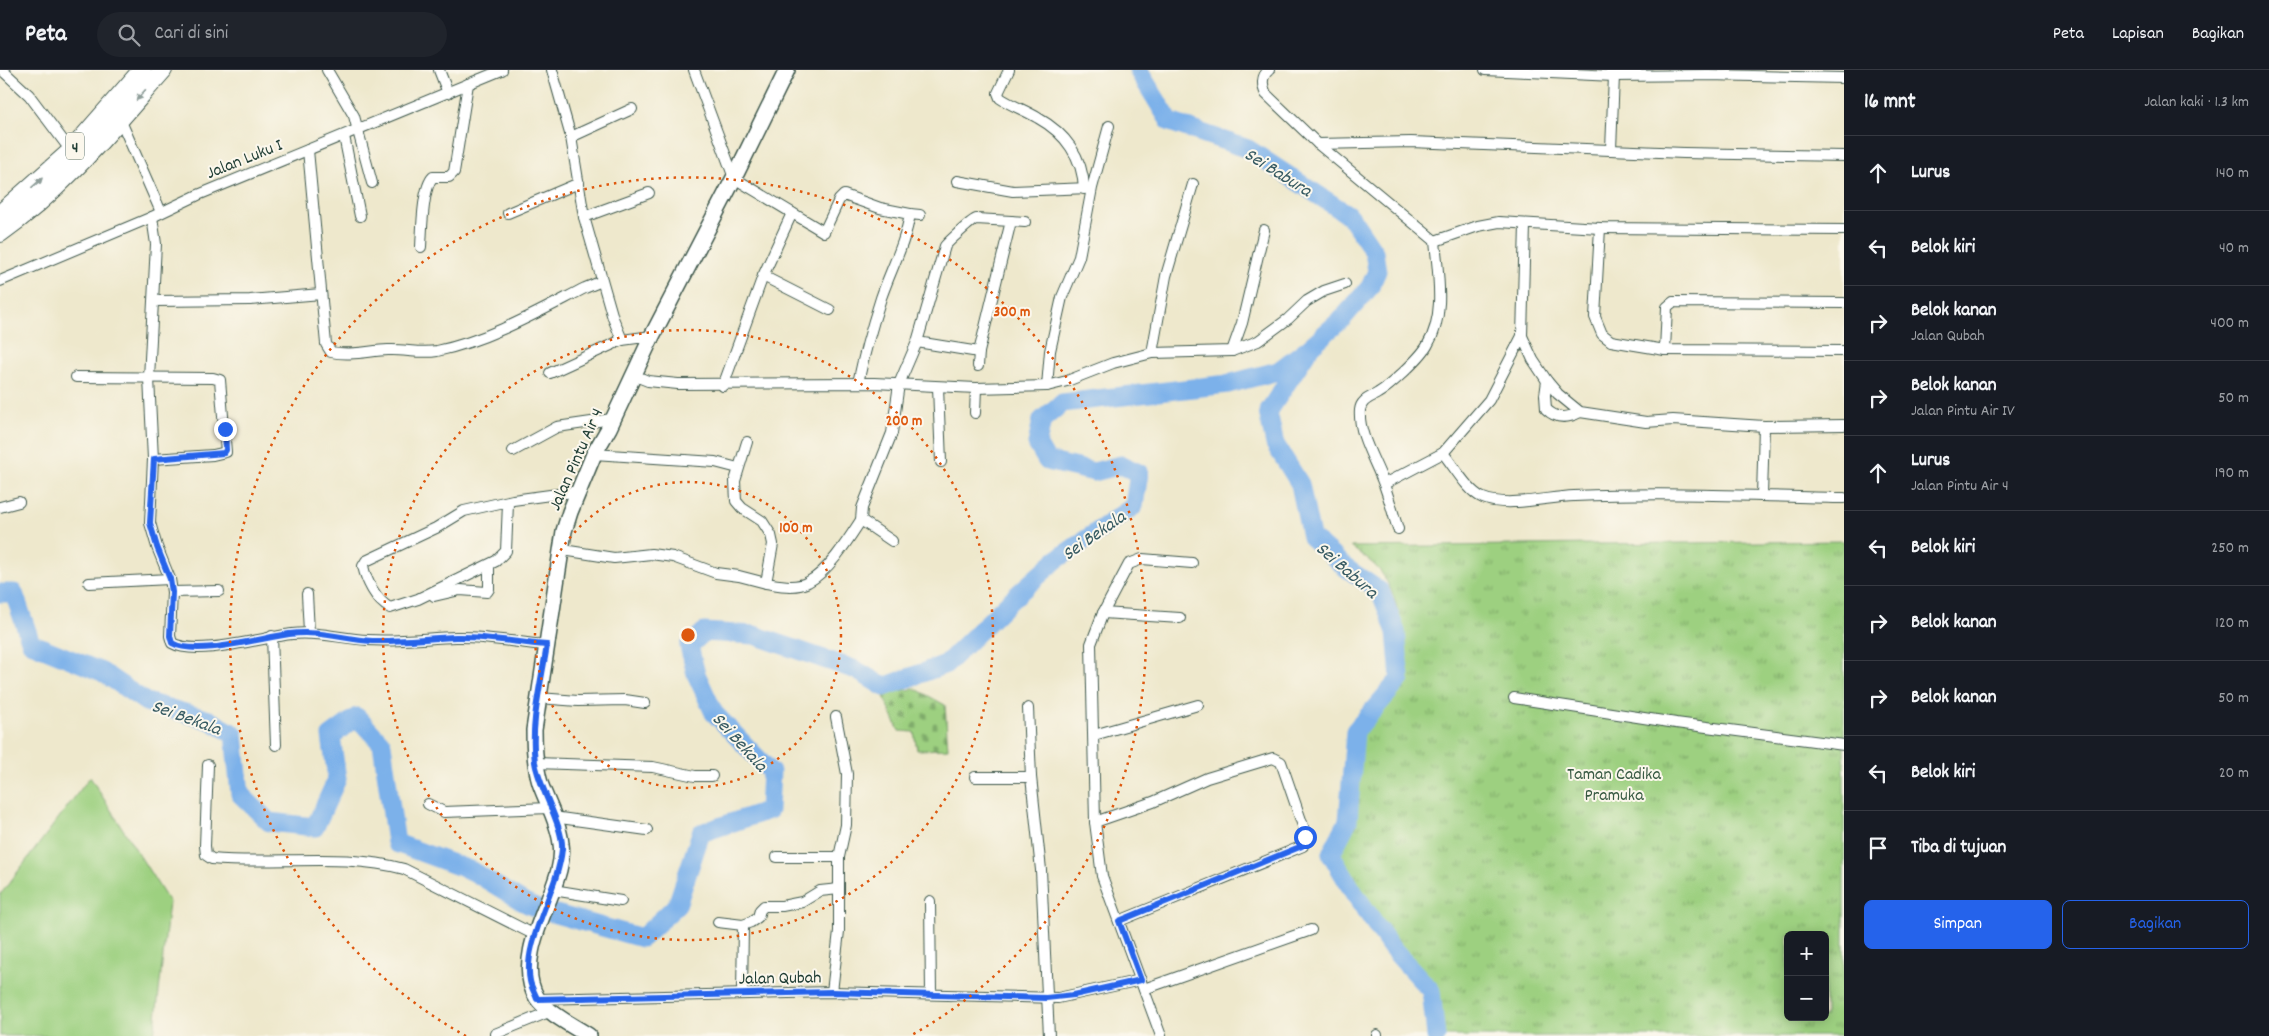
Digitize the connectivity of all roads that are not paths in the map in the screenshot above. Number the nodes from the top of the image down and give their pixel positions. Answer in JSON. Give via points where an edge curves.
{"nodes":[{"id":1,"x":2,"y":70,"type":"edge"},
{"id":2,"x":142,"y":70,"type":"edge"},
{"id":3,"x":163,"y":70,"type":"edge"},
{"id":4,"x":327,"y":70,"type":"edge"},
{"id":5,"x":439,"y":70,"type":"edge"},
{"id":6,"x":502,"y":70,"type":"edge"},
{"id":7,"x":552,"y":70,"type":"edge"},
{"id":8,"x":694,"y":70,"type":"edge"},
{"id":9,"x":787,"y":70,"type":"edge"},
{"id":10,"x":1009,"y":70,"type":"edge"},
{"id":11,"x":1269,"y":70,"type":"edge"},
{"id":12,"x":1485,"y":70,"type":"edge"},
{"id":13,"x":1614,"y":76,"type":"junction"},
{"id":14,"x":1844,"y":78,"type":"edge"},
{"id":15,"x":468,"y":84,"type":"junction"},
{"id":16,"x":448,"y":93,"type":"junction"},
{"id":17,"x":632,"y":109,"type":"dead end"},
{"id":18,"x":120,"y":119,"type":"junction"},
{"id":19,"x":1109,"y":126,"type":"dead end"},
{"id":20,"x":358,"y":129,"type":"junction"},
{"id":21,"x":344,"y":136,"type":"junction"},
{"id":22,"x":571,"y":137,"type":"junction"},
{"id":23,"x":1318,"y":144,"type":"junction"},
{"id":24,"x":1611,"y":149,"type":"junction"},
{"id":25,"x":308,"y":150,"type":"junction"},
{"id":26,"x":71,"y":151,"type":"junction"},
{"id":27,"x":1844,"y":156,"type":"edge"},
{"id":28,"x":734,"y":178,"type":"junction"},
{"id":29,"x":957,"y":181,"type":"dead end"},
{"id":30,"x":372,"y":183,"type":"dead end"},
{"id":31,"x":579,"y":183,"type":"junction"},
{"id":32,"x":1193,"y":184,"type":"dead end"},
{"id":33,"x":1088,"y":188,"type":"junction"},
{"id":34,"x":649,"y":193,"type":"dead end"},
{"id":35,"x":3,"y":207,"type":"edge"},
{"id":36,"x":162,"y":212,"type":"junction"},
{"id":37,"x":508,"y":213,"type":"dead end"},
{"id":38,"x":792,"y":213,"type":"junction"},
{"id":39,"x":360,"y":216,"type":"dead end"},
{"id":40,"x":152,"y":217,"type":"junction"},
{"id":41,"x":584,"y":217,"type":"junction"},
{"id":42,"x":1011,"y":221,"type":"junction"},
{"id":43,"x":1025,"y":222,"type":"dead end"},
{"id":44,"x":1525,"y":224,"type":"junction"},
{"id":45,"x":1600,"y":228,"type":"junction"},
{"id":46,"x":1264,"y":230,"type":"dead end"},
{"id":47,"x":1844,"y":230,"type":"edge"},
{"id":48,"x":0,"y":233,"type":"edge"},
{"id":49,"x":1436,"y":241,"type":"junction"},
{"id":50,"x":421,"y":247,"type":"dead end"},
{"id":51,"x":763,"y":276,"type":"junction"},
{"id":52,"x":0,"y":281,"type":"edge"},
{"id":53,"x":602,"y":281,"type":"junction"},
{"id":54,"x":1345,"y":284,"type":"dead end"},
{"id":55,"x":321,"y":294,"type":"junction"},
{"id":56,"x":154,"y":301,"type":"junction"},
{"id":57,"x":1844,"y":303,"type":"edge"},
{"id":58,"x":830,"y":310,"type":"dead end"},
{"id":59,"x":652,"y":336,"type":"junction"},
{"id":60,"x":1522,"y":336,"type":"junction"},
{"id":61,"x":622,"y":340,"type":"junction"},
{"id":62,"x":917,"y":342,"type":"junction"},
{"id":63,"x":1665,"y":350,"type":"junction"},
{"id":64,"x":1232,"y":351,"type":"junction"},
{"id":65,"x":1844,"y":351,"type":"edge"},
{"id":66,"x":980,"y":352,"type":"junction"},
{"id":67,"x":1152,"y":353,"type":"junction"},
{"id":68,"x":978,"y":366,"type":"dead end"},
{"id":69,"x":550,"y":373,"type":"dead end"},
{"id":70,"x":633,"y":375,"type":"junction"},
{"id":71,"x":76,"y":377,"type":"dead end"},
{"id":72,"x":149,"y":378,"type":"junction"},
{"id":73,"x":1547,"y":381,"type":"junction"},
{"id":74,"x":858,"y":384,"type":"junction"},
{"id":75,"x":899,"y":384,"type":"junction"},
{"id":76,"x":723,"y":386,"type":"junction"},
{"id":77,"x":938,"y":386,"type":"junction"},
{"id":78,"x":1048,"y":386,"type":"junction"},
{"id":79,"x":976,"y":388,"type":"junction"},
{"id":80,"x":975,"y":412,"type":"dead end"},
{"id":81,"x":1580,"y":412,"type":"junction"},
{"id":82,"x":612,"y":419,"type":"junction"},
{"id":83,"x":1844,"y":425,"type":"edge"},
{"id":84,"x":1764,"y":426,"type":"junction"},
{"id":85,"x":747,"y":442,"type":"dead end"},
{"id":86,"x":513,"y":451,"type":"dead end"},
{"id":87,"x":1443,"y":453,"type":"junction"},
{"id":88,"x":594,"y":454,"type":"junction"},
{"id":89,"x":154,"y":459,"type":"junction"},
{"id":90,"x":941,"y":462,"type":"dead end"},
{"id":91,"x":738,"y":468,"type":"junction"},
{"id":92,"x":1384,"y":484,"type":"junction"},
{"id":93,"x":580,"y":491,"type":"junction"},
{"id":94,"x":1762,"y":496,"type":"junction"},
{"id":95,"x":1844,"y":498,"type":"edge"},
{"id":96,"x":19,"y":502,"type":"dead end"},
{"id":97,"x":508,"y":503,"type":"junction"},
{"id":98,"x":0,"y":507,"type":"edge"},
{"id":99,"x":862,"y":520,"type":"junction"},
{"id":100,"x":1398,"y":529,"type":"dead end"},
{"id":101,"x":892,"y":542,"type":"dead end"},
{"id":102,"x":563,"y":550,"type":"junction"},
{"id":103,"x":1192,"y":562,"type":"dead end"},
{"id":104,"x":489,"y":565,"type":"junction"},
{"id":105,"x":170,"y":579,"type":"junction"},
{"id":106,"x":89,"y":583,"type":"dead end"},
{"id":107,"x":766,"y":584,"type":"junction"},
{"id":108,"x":219,"y":591,"type":"dead end"},
{"id":109,"x":172,"y":592,"type":"junction"},
{"id":110,"x":308,"y":594,"type":"dead end"},
{"id":111,"x":418,"y":599,"type":"junction"},
{"id":112,"x":1103,"y":613,"type":"junction"},
{"id":113,"x":1180,"y":618,"type":"dead end"},
{"id":114,"x":309,"y":632,"type":"junction"},
{"id":115,"x":272,"y":636,"type":"junction"},
{"id":116,"x":547,"y":645,"type":"junction"},
{"id":117,"x":539,"y":698,"type":"junction"},
{"id":118,"x":1514,"y":698,"type":"dead end"},
{"id":119,"x":645,"y":703,"type":"dead end"},
{"id":120,"x":1198,"y":706,"type":"dead end"},
{"id":121,"x":1028,"y":708,"type":"dead end"},
{"id":122,"x":836,"y":718,"type":"dead end"},
{"id":123,"x":1094,"y":735,"type":"junction"},
{"id":124,"x":1844,"y":745,"type":"edge"},
{"id":125,"x":276,"y":746,"type":"dead end"},
{"id":126,"x":536,"y":763,"type":"junction"},
{"id":127,"x":208,"y":765,"type":"dead end"},
{"id":128,"x":712,"y":776,"type":"dead end"},
{"id":129,"x":975,"y":777,"type":"dead end"},
{"id":130,"x":1031,"y":777,"type":"junction"},
{"id":131,"x":428,"y":804,"type":"dead end"},
{"id":132,"x":551,"y":812,"type":"junction"},
{"id":133,"x":1095,"y":822,"type":"junction"},
{"id":134,"x":647,"y":830,"type":"dead end"},
{"id":135,"x":776,"y":857,"type":"dead end"},
{"id":136,"x":839,"y":857,"type":"junction"},
{"id":137,"x":839,"y":889,"type":"junction"},
{"id":138,"x":551,"y":893,"type":"junction"},
{"id":139,"x":621,"y":901,"type":"dead end"},
{"id":140,"x":930,"y":901,"type":"dead end"},
{"id":141,"x":1119,"y":921,"type":"junction"},
{"id":142,"x":718,"y":922,"type":"dead end"},
{"id":143,"x":743,"y":925,"type":"junction"},
{"id":144,"x":537,"y":929,"type":"junction"},
{"id":145,"x":1311,"y":930,"type":"dead end"},
{"id":146,"x":1143,"y":985,"type":"junction"},
{"id":147,"x":832,"y":992,"type":"junction"},
{"id":148,"x":742,"y":994,"type":"junction"},
{"id":149,"x":932,"y":994,"type":"junction"},
{"id":150,"x":1046,"y":998,"type":"junction"},
{"id":151,"x":537,"y":999,"type":"junction"},
{"id":152,"x":551,"y":1011,"type":"junction"},
{"id":153,"x":495,"y":1034,"type":"dead end"},
{"id":154,"x":589,"y":1036,"type":"edge"},
{"id":155,"x":1049,"y":1036,"type":"edge"},
{"id":156,"x":1161,"y":1036,"type":"edge"}],
"edges":[{"from":1,"to":26,"type":"street","via":[[28,95]]},
{"from":2,"to":26,"type":"highway","number":"4"},
{"from":3,"to":18,"type":"highway","number":"4","one_way":true},
{"from":4,"to":20,"type":"street","via":[[349,106]]},
{"from":5,"to":16,"type":"street"},
{"from":6,"to":15,"type":"street","name":"Jalan Luku I"},
{"from":7,"to":22,"type":"street"},
{"from":8,"to":28,"type":"street"},
{"from":9,"to":28,"type":"main road","name":"Jalan Pintu Air 4"},
{"from":10,"to":33,"type":"street","via":[[998,93],[1000,98],[1057,130],[1070,145]]},
{"from":11,"to":23,"type":"street","via":[[1263,83],[1266,94]]},
{"from":12,"to":13,"type":"street"},
{"from":13,"to":14,"type":"street"},
{"from":13,"to":24,"type":"street"},
{"from":15,"to":16,"type":"street","name":"Jalan Luku I"},
{"from":15,"to":50,"type":"street","via":[[454,172],[449,177],[433,177],[429,181]]},
{"from":16,"to":20,"type":"street","name":"Jalan Luku I"},
{"from":17,"to":22,"type":"street"},
{"from":18,"to":36,"type":"street"},
{"from":18,"to":48,"type":"highway","number":"4","via":[[41,201]]},
{"from":19,"to":33,"type":"street"},
{"from":20,"to":21,"type":"street","name":"Jalan Luku I"},
{"from":20,"to":30,"type":"street"},
{"from":21,"to":25,"type":"street","name":"Jalan Luku I"},
{"from":21,"to":39,"type":"street"},
{"from":22,"to":31,"type":"street"},
{"from":23,"to":24,"type":"street","via":[[1411,142]]},
{"from":23,"to":49,"type":"street"},
{"from":24,"to":27,"type":"street"},
{"from":25,"to":36,"type":"street","name":"Jalan Luku I"},
{"from":25,"to":55,"type":"street"},
{"from":35,"to":26,"type":"highway","number":"4","one_way":true},
{"from":28,"to":38,"type":"street"},
{"from":28,"to":59,"type":"main road","name":"Jalan Pintu Air 4"},
{"from":29,"to":33,"type":"street","via":[[1013,191]]},
{"from":31,"to":37,"type":"street"},
{"from":31,"to":41,"type":"street"},
{"from":32,"to":67,"type":"street","via":[[1166,276]]},
{"from":33,"to":78,"type":"street","via":[[1078,257],[1062,297],[1052,342]]},
{"from":34,"to":41,"type":"street"},
{"from":36,"to":40,"type":"street","name":"Jalan Luku I"},
{"from":38,"to":51,"type":"street"},
{"from":38,"to":74,"type":"street","via":[[824,232],[844,195],[880,208],[915,214],[882,296]]},
{"from":40,"to":52,"type":"street","name":"Jalan Luku I"},
{"from":40,"to":56,"type":"street","via":[[156,244]]},
{"from":41,"to":53,"type":"street"},
{"from":42,"to":43,"type":"street"},
{"from":42,"to":62,"type":"street","via":[[976,219],[951,238],[945,246]]},
{"from":42,"to":66,"type":"street"},
{"from":44,"to":45,"type":"street"},
{"from":44,"to":49,"type":"street","via":[[1489,223]]},
{"from":44,"to":60,"type":"street"},
{"from":45,"to":47,"type":"street"},
{"from":45,"to":63,"type":"street","via":[[1595,317],[1600,330],[1616,343]]},
{"from":46,"to":64,"type":"street","via":[[1242,323]]},
{"from":49,"to":92,"type":"street","via":[[1439,312],[1427,346],[1398,378],[1366,399],[1360,408],[1361,428]]},
{"from":51,"to":58,"type":"street"},
{"from":51,"to":76,"type":"street"},
{"from":53,"to":55,"type":"street","via":[[472,342],[424,352],[391,349],[330,352],[326,344]]},
{"from":53,"to":61,"type":"street"},
{"from":54,"to":64,"type":"street","via":[[1307,301],[1258,341]]},
{"from":55,"to":56,"type":"street","via":[[241,300]]},
{"from":56,"to":72,"type":"street"},
{"from":57,"to":63,"type":"street","via":[[1673,302],[1667,307]]},
{"from":59,"to":61,"type":"street"},
{"from":59,"to":70,"type":"main road","name":"Jalan Pintu Air 4"},
{"from":60,"to":73,"type":"street"},
{"from":60,"to":87,"type":"street","via":[[1489,400]]},
{"from":61,"to":69,"type":"street"},
{"from":62,"to":66,"type":"street"},
{"from":62,"to":75,"type":"street"},
{"from":63,"to":65,"type":"street"},
{"from":64,"to":67,"type":"street"},
{"from":66,"to":68,"type":"street"},
{"from":67,"to":78,"type":"street"},
{"from":70,"to":76,"type":"street","via":[[648,382]]},
{"from":70,"to":82,"type":"main road","name":"Jalan Pintu Air 4"},
{"from":71,"to":72,"type":"street"},
{"from":72,"to":89,"type":"street"},
{"from":72,"to":89,"type":"street","via":[[220,380],[225,429],[224,453]]},
{"from":73,"to":81,"type":"street"},
{"from":73,"to":81,"type":"street","via":[[1546,410],[1561,417]]},
{"from":74,"to":75,"type":"street"},
{"from":74,"to":76,"type":"street"},
{"from":75,"to":77,"type":"street"},
{"from":75,"to":99,"type":"street","via":[[892,433],[864,502]]},
{"from":77,"to":79,"type":"street"},
{"from":77,"to":90,"type":"street"},
{"from":78,"to":79,"type":"street"},
{"from":79,"to":80,"type":"street"},
{"from":81,"to":84,"type":"street","via":[[1638,421]]},
{"from":82,"to":86,"type":"street","via":[[557,427]]},
{"from":82,"to":88,"type":"main road","name":"Jalan Pintu Air 4"},
{"from":83,"to":84,"type":"street"},
{"from":84,"to":94,"type":"street"},
{"from":85,"to":91,"type":"street"},
{"from":87,"to":92,"type":"street"},
{"from":87,"to":94,"type":"street","via":[[1474,492],[1496,502],[1573,496]]},
{"from":88,"to":91,"type":"street","via":[[716,462]]},
{"from":88,"to":93,"type":"main road","name":"Jalan Pintu Air 4"},
{"from":89,"to":105,"type":"street","via":[[150,523]]},
{"from":91,"to":107,"type":"street","via":[[736,501],[762,521],[771,534],[773,544]]},
{"from":92,"to":100,"type":"street"},
{"from":93,"to":97,"type":"street"},
{"from":93,"to":102,"type":"main road","name":"Jalan Pintu Air 4","via":[[564,531]]},
{"from":94,"to":95,"type":"street"},
{"from":96,"to":98,"type":"street"},
{"from":97,"to":104,"type":"street","via":[[506,551]]},
{"from":97,"to":111,"type":"street","via":[[464,511],[366,561],[363,566],[367,580],[386,606],[390,608]]},
{"from":99,"to":101,"type":"street"},
{"from":99,"to":107,"type":"street","via":[[840,552],[808,583],[789,586]]},
{"from":102,"to":107,"type":"street","via":[[614,558],[651,554],[673,557],[716,573]]},
{"from":102,"to":116,"type":"main road","name":"Jalan Pintu Air 4"},
{"from":103,"to":112,"type":"street","via":[[1134,560],[1128,564]]},
{"from":104,"to":111,"type":"street"},
{"from":104,"to":111,"type":"street","via":[[487,592],[460,590]]},
{"from":105,"to":106,"type":"street"},
{"from":105,"to":109,"type":"street"},
{"from":108,"to":109,"type":"street"},
{"from":109,"to":115,"type":"street","via":[[170,636],[172,643],[180,647],[228,645]]},
{"from":110,"to":114,"type":"street"},
{"from":112,"to":113,"type":"street"},
{"from":112,"to":123,"type":"street","via":[[1091,644]]},
{"from":114,"to":115,"type":"street"},
{"from":114,"to":116,"type":"street","via":[[366,640],[458,637]]},
{"from":115,"to":125,"type":"street"},
{"from":116,"to":117,"type":"main road","name":"Jalan Pintu Air 4"},
{"from":117,"to":119,"type":"street"},
{"from":117,"to":126,"type":"main road","name":"Jalan Pintu Air 4","via":[[534,730]]},
{"from":118,"to":124,"type":"street"},
{"from":120,"to":123,"type":"street"},
{"from":121,"to":130,"type":"street"},
{"from":122,"to":136,"type":"street","via":[[847,774],[846,826]]},
{"from":123,"to":133,"type":"street"},
{"from":126,"to":128,"type":"street","via":[[653,767],[695,776]]},
{"from":126,"to":132,"type":"main road","name":"Jalan Pintu Air 4"},
{"from":127,"to":144,"type":"street","via":[[205,846],[206,855],[212,859],[388,865],[404,869]]},
{"from":129,"to":130,"type":"street"},
{"from":130,"to":150,"type":"street","via":[[1040,870]]},
{"from":131,"to":132,"type":"street","via":[[444,812]]},
{"from":132,"to":134,"type":"street"},
{"from":132,"to":138,"type":"main road","name":"Jalan Pintu Air 4","via":[[562,846]]},
{"from":133,"to":141,"type":"street","via":[[1099,867]]},
{"from":133,"to":141,"type":"street","via":[[1153,802],[1207,778],[1273,758],[1281,762],[1303,826],[1305,837],[1302,846]]},
{"from":135,"to":136,"type":"street"},
{"from":136,"to":137,"type":"street"},
{"from":137,"to":143,"type":"street","via":[[820,891],[802,902],[764,906],[754,920]]},
{"from":137,"to":147,"type":"street","via":[[839,931]]},
{"from":138,"to":139,"type":"street"},
{"from":138,"to":144,"type":"main road","name":"Jalan Pintu Air 4"},
{"from":140,"to":149,"type":"street"},
{"from":141,"to":146,"type":"street"},
{"from":142,"to":143,"type":"street"},
{"from":143,"to":148,"type":"street"},
{"from":144,"to":151,"type":"main road","name":"Jalan Pintu Air 4","via":[[529,972]]},
{"from":145,"to":146,"type":"street","name":"Jalan Qubah"},
{"from":146,"to":150,"type":"street","name":"Jalan Qubah"},
{"from":146,"to":156,"type":"street"},
{"from":147,"to":148,"type":"street","name":"Jalan Qubah"},
{"from":147,"to":149,"type":"street","name":"Jalan Qubah"},
{"from":148,"to":151,"type":"street","name":"Jalan Qubah"},
{"from":149,"to":150,"type":"street","name":"Jalan Qubah"},
{"from":150,"to":155,"type":"street"},
{"from":151,"to":152,"type":"main road"},
{"from":152,"to":153,"type":"street"},
{"from":152,"to":154,"type":"main road"}]}
